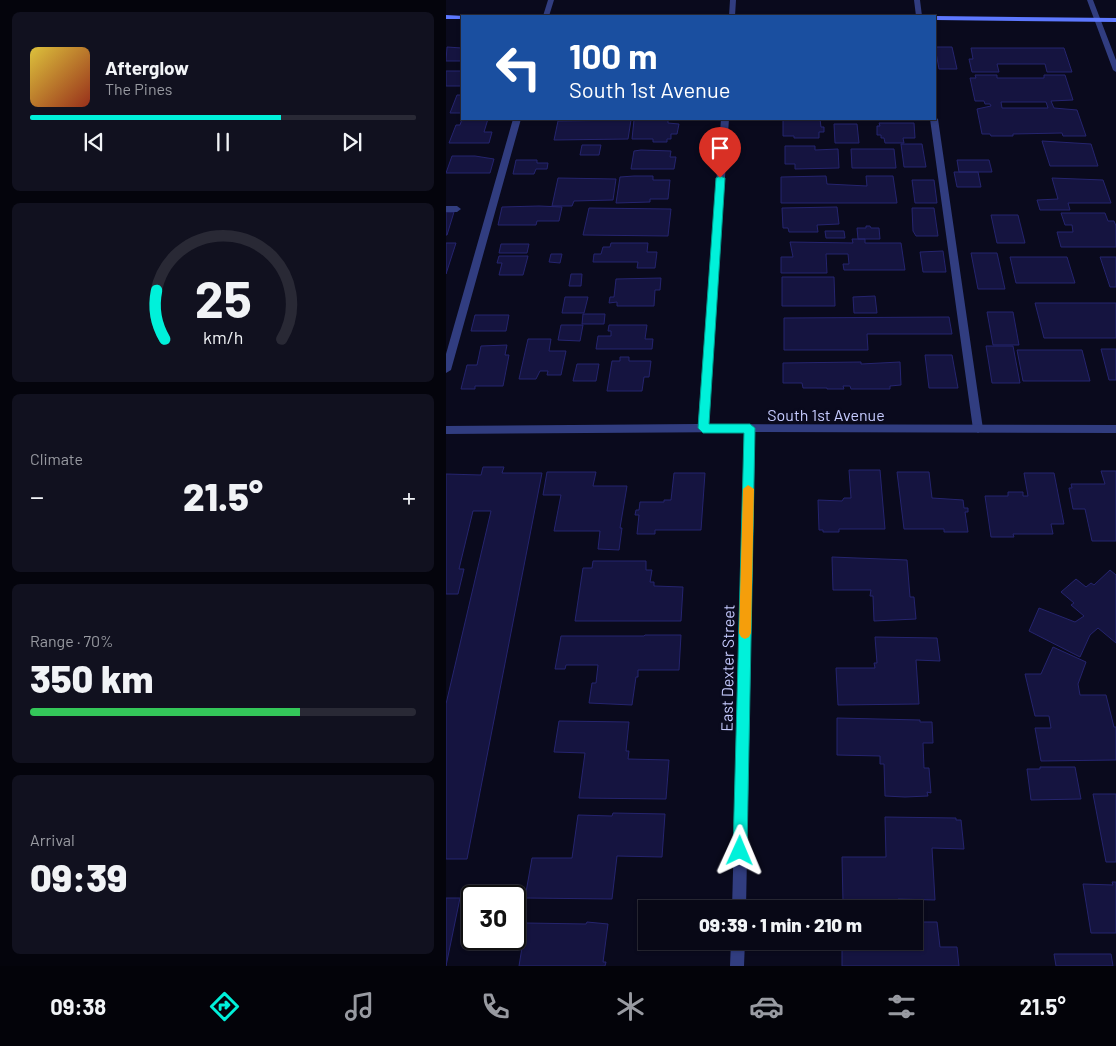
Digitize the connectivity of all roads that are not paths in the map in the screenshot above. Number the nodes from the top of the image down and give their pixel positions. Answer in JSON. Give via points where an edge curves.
{"nodes":[{"id":1,"x":551,"y":0,"type":"edge"},
{"id":2,"x":733,"y":0,"type":"edge"},
{"id":3,"x":917,"y":0,"type":"edge"},
{"id":4,"x":1090,"y":0,"type":"edge"},
{"id":5,"x":546,"y":15,"type":"edge"},
{"id":6,"x":732,"y":15,"type":"edge"},
{"id":7,"x":919,"y":15,"type":"edge"},
{"id":8,"x":446,"y":17,"type":"edge"},
{"id":9,"x":461,"y":17,"type":"edge"},
{"id":10,"x":936,"y":18,"type":"edge"},
{"id":11,"x":1097,"y":20,"type":"junction"},
{"id":12,"x":1116,"y":20,"type":"edge"},
{"id":13,"x":1116,"y":70,"type":"edge"},
{"id":14,"x":517,"y":120,"type":"edge"},
{"id":15,"x":724,"y":120,"type":"edge"},
{"id":16,"x":934,"y":120,"type":"edge"},
{"id":17,"x":446,"y":209,"type":"edge"},
{"id":18,"x":457,"y":209,"type":"dead end"},
{"id":19,"x":446,"y":370,"type":"edge"},
{"id":20,"x":703,"y":428,"type":"junction"},
{"id":21,"x":750,"y":428,"type":"junction"},
{"id":22,"x":978,"y":429,"type":"junction"},
{"id":23,"x":446,"y":430,"type":"edge"},
{"id":24,"x":1116,"y":430,"type":"edge"},
{"id":25,"x":739,"y":900,"type":"edge"},
{"id":26,"x":738,"y":950,"type":"edge"},
{"id":27,"x":737,"y":966,"type":"edge"}],
"edges":[{"from":1,"to":5,"type":"street"},
{"from":2,"to":6,"type":"street"},
{"from":3,"to":7,"type":"street"},
{"from":4,"to":11,"type":"street"},
{"from":8,"to":9,"type":"street"},
{"from":10,"to":11,"type":"street"},
{"from":11,"to":12,"type":"street"},
{"from":11,"to":13,"type":"street"},
{"from":14,"to":19,"type":"street"},
{"from":15,"to":20,"type":"street"},
{"from":16,"to":22,"type":"street"},
{"from":17,"to":18,"type":"street"},
{"from":20,"to":21,"type":"street","name":"South 1st Avenue"},
{"from":20,"to":23,"type":"street","name":"South 1st Avenue"},
{"from":21,"to":22,"type":"street","name":"South 1st Avenue"},
{"from":21,"to":25,"type":"street","name":"East Dexter Street"},
{"from":22,"to":24,"type":"street","name":"South 1st Avenue"},
{"from":26,"to":27,"type":"street"}]}
